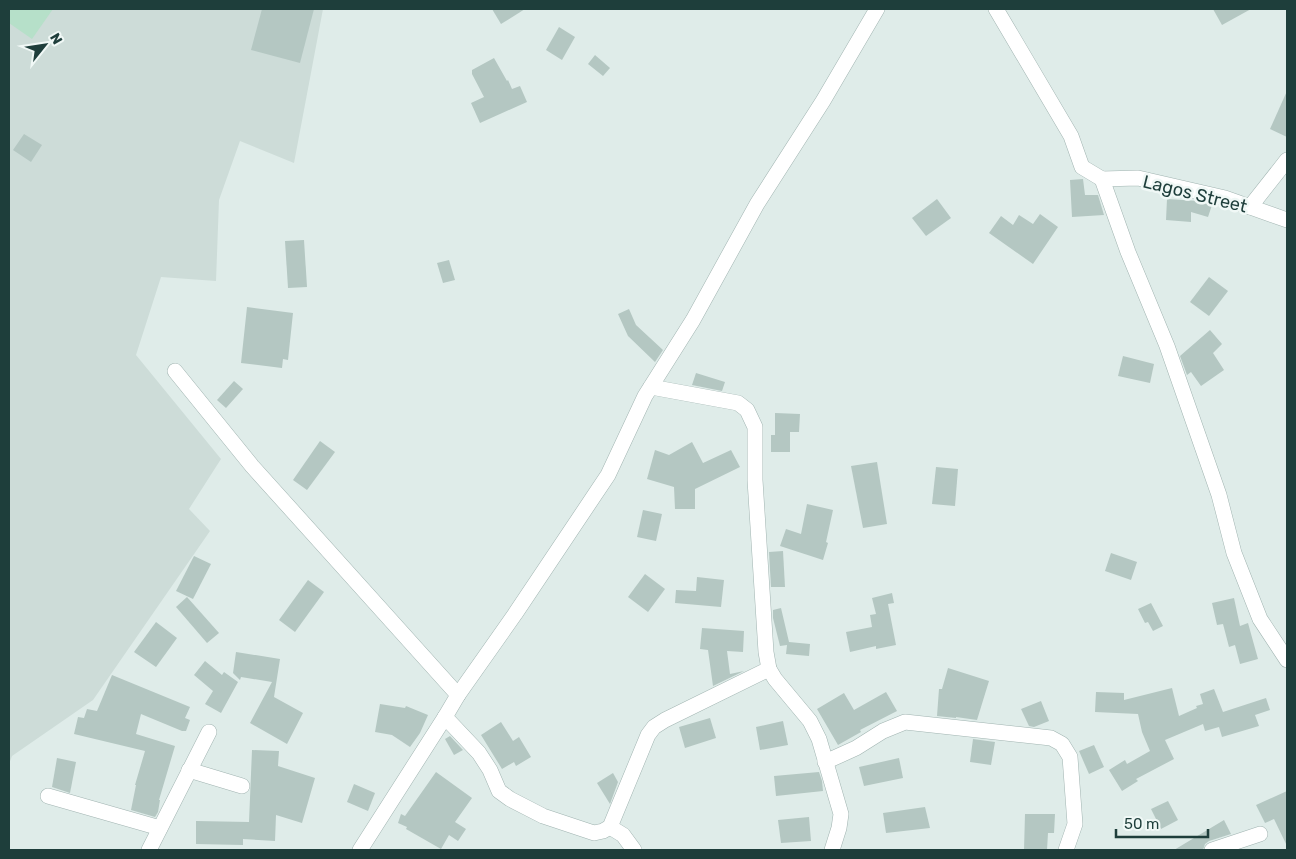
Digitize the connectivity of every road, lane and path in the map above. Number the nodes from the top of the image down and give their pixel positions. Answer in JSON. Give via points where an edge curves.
{"nodes":[{"id":1,"x":877,"y":9,"type":"edge"},
{"id":2,"x":996,"y":9,"type":"edge"},
{"id":3,"x":1287,"y":160,"type":"edge"},
{"id":4,"x":1102,"y":180,"type":"junction"},
{"id":5,"x":1250,"y":207,"type":"junction"},
{"id":6,"x":1287,"y":220,"type":"edge"},
{"id":7,"x":175,"y":372,"type":"dead end"},
{"id":8,"x":651,"y":387,"type":"junction"},
{"id":9,"x":1287,"y":660,"type":"edge"},
{"id":10,"x":769,"y":669,"type":"junction"},
{"id":11,"x":458,"y":695,"type":"junction"},
{"id":12,"x":445,"y":717,"type":"junction"},
{"id":13,"x":209,"y":732,"type":"dead end"},
{"id":14,"x":825,"y":762,"type":"junction"},
{"id":15,"x":189,"y":770,"type":"junction"},
{"id":16,"x":242,"y":786,"type":"dead end"},
{"id":17,"x":48,"y":796,"type":"dead end"},
{"id":18,"x":610,"y":827,"type":"junction"},
{"id":19,"x":160,"y":828,"type":"junction"},
{"id":20,"x":1260,"y":834,"type":"dead end"},
{"id":21,"x":149,"y":850,"type":"edge"},
{"id":22,"x":360,"y":850,"type":"edge"},
{"id":23,"x":634,"y":850,"type":"edge"},
{"id":24,"x":832,"y":850,"type":"edge"},
{"id":25,"x":1066,"y":850,"type":"edge"},
{"id":26,"x":1212,"y":850,"type":"edge"}],
"edges":[{"from":1,"to":8,"type":"street","via":[[757,204],[693,320]]},
{"from":2,"to":4,"type":"street","via":[[1072,136],[1082,167]]},
{"from":3,"to":5,"type":"street"},
{"from":4,"to":5,"type":"street","name":"Lagos Street","via":[[1138,178]]},
{"from":4,"to":9,"type":"street","via":[[1167,346],[1219,495],[1234,553],[1260,618]]},
{"from":5,"to":6,"type":"street","name":"Lagos Street"},
{"from":7,"to":11,"type":"street","via":[[252,466]]},
{"from":8,"to":10,"type":"street","via":[[738,403],[747,410],[755,426],[755,480]]},
{"from":8,"to":11,"type":"street","via":[[608,475]]},
{"from":10,"to":14,"type":"street","via":[[810,720]]},
{"from":10,"to":18,"type":"street","via":[[654,727]]},
{"from":11,"to":12,"type":"street"},
{"from":12,"to":18,"type":"street","via":[[479,753],[499,791],[510,799],[543,816],[594,833]]},
{"from":12,"to":22,"type":"street"},
{"from":13,"to":15,"type":"street"},
{"from":14,"to":24,"type":"street","via":[[840,814]]},
{"from":14,"to":25,"type":"street","via":[[905,722],[1051,738],[1062,744],[1070,757],[1075,824]]},
{"from":15,"to":16,"type":"street"},
{"from":15,"to":19,"type":"street"},
{"from":17,"to":19,"type":"street"},
{"from":18,"to":23,"type":"street","via":[[623,835]]},
{"from":19,"to":21,"type":"street"},
{"from":20,"to":26,"type":"street"}]}
